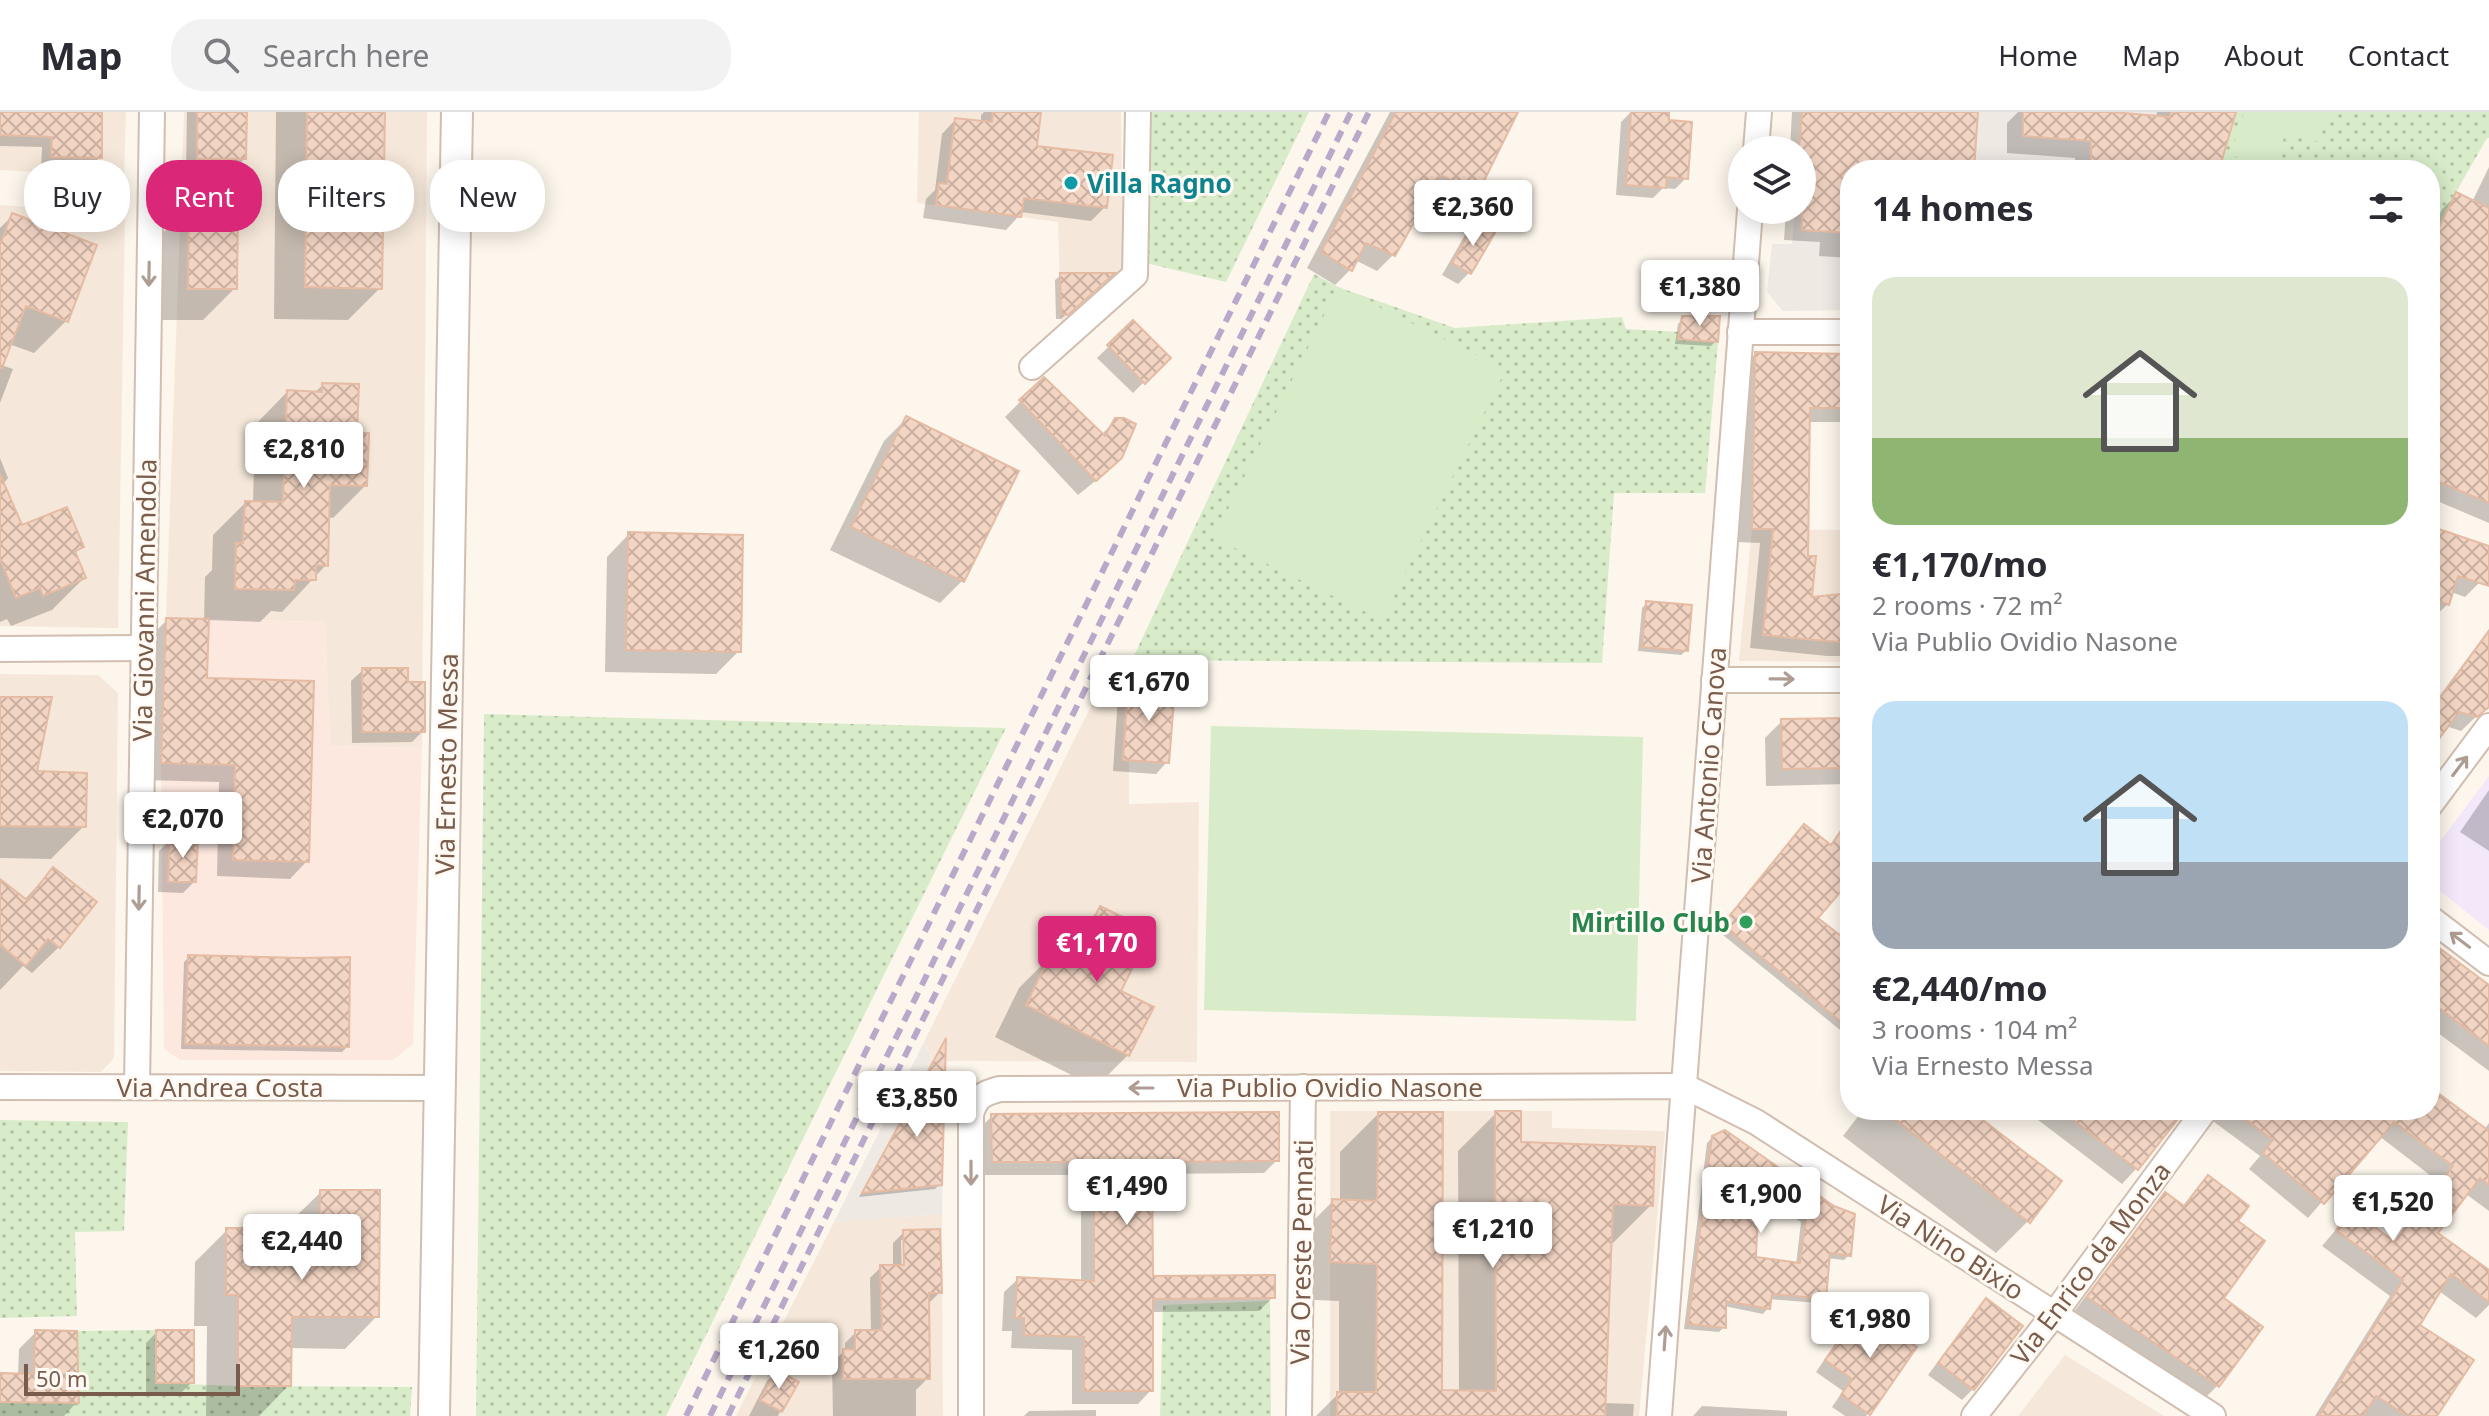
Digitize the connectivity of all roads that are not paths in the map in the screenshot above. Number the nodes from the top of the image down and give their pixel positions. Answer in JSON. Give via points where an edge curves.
{"nodes":[{"id":1,"x":152,"y":112,"type":"edge"},
{"id":2,"x":457,"y":112,"type":"edge"},
{"id":3,"x":1138,"y":112,"type":"edge"},
{"id":4,"x":1759,"y":112,"type":"edge"},
{"id":5,"x":1757,"y":136,"type":"edge"},
{"id":6,"x":1749,"y":224,"type":"edge"},
{"id":7,"x":1740,"y":332,"type":"junction"},
{"id":8,"x":1840,"y":332,"type":"edge"},
{"id":9,"x":1032,"y":367,"type":"dead end"},
{"id":10,"x":144,"y":648,"type":"junction"},
{"id":11,"x":0,"y":649,"type":"edge"},
{"id":12,"x":1714,"y":680,"type":"junction"},
{"id":13,"x":1840,"y":680,"type":"edge"},
{"id":14,"x":2489,"y":726,"type":"edge"},
{"id":15,"x":2440,"y":792,"type":"edge"},
{"id":16,"x":2440,"y":926,"type":"edge"},
{"id":17,"x":2489,"y":963,"type":"edge"},
{"id":18,"x":1684,"y":1086,"type":"junction"},
{"id":19,"x":0,"y":1087,"type":"edge"},
{"id":20,"x":137,"y":1087,"type":"junction"},
{"id":21,"x":1303,"y":1087,"type":"junction"},
{"id":22,"x":440,"y":1088,"type":"junction"},
{"id":23,"x":2198,"y":1120,"type":"edge"},
{"id":24,"x":2055,"y":1313,"type":"junction"},
{"id":25,"x":434,"y":1416,"type":"edge"},
{"id":26,"x":971,"y":1416,"type":"edge"},
{"id":27,"x":1299,"y":1416,"type":"edge"},
{"id":28,"x":1659,"y":1416,"type":"edge"},
{"id":29,"x":1974,"y":1416,"type":"edge"},
{"id":30,"x":2213,"y":1416,"type":"edge"}],
"edges":[{"from":1,"to":10,"type":"street","name":"Via Giovanni Amendola","one_way":true},
{"from":2,"to":22,"type":"street","name":"Via Ernesto Messa"},
{"from":3,"to":9,"type":"street","via":[[1135,275]]},
{"from":4,"to":5,"type":"street"},
{"from":6,"to":7,"type":"street","name":"Via Antonio Canova"},
{"from":7,"to":8,"type":"street"},
{"from":7,"to":12,"type":"street","name":"Via Antonio Canova"},
{"from":10,"to":11,"type":"street"},
{"from":10,"to":20,"type":"street","name":"Via Giovanni Amendola","one_way":true},
{"from":12,"to":13,"type":"street","one_way":true},
{"from":12,"to":18,"type":"street","name":"Via Antonio Canova"},
{"from":15,"to":14,"type":"street","one_way":true},
{"from":17,"to":16,"type":"street","one_way":true},
{"from":18,"to":21,"type":"street","name":"Via Publio Ovidio Nasone"},
{"from":18,"to":24,"type":"street","name":"Via Nino Bixio","via":[[1756,1122]]},
{"from":28,"to":18,"type":"street","name":"Via Antonio Canova","one_way":true},
{"from":19,"to":20,"type":"street","name":"Via Andrea Costa"},
{"from":20,"to":22,"type":"street","name":"Via Andrea Costa"},
{"from":21,"to":26,"type":"street","name":"Via Publio Ovidio Nasone","one_way":true,"via":[[1000,1089],[978,1097],[971,1115]]},
{"from":21,"to":27,"type":"street","name":"Via Oreste Pennati"},
{"from":22,"to":25,"type":"street","name":"Via Ernesto Messa"},
{"from":23,"to":24,"type":"street","name":"Via Enrico da Monza"},
{"from":24,"to":29,"type":"street","name":"Via Enrico da Monza"},
{"from":24,"to":30,"type":"street","name":"Via Nino Bixio"}]}
